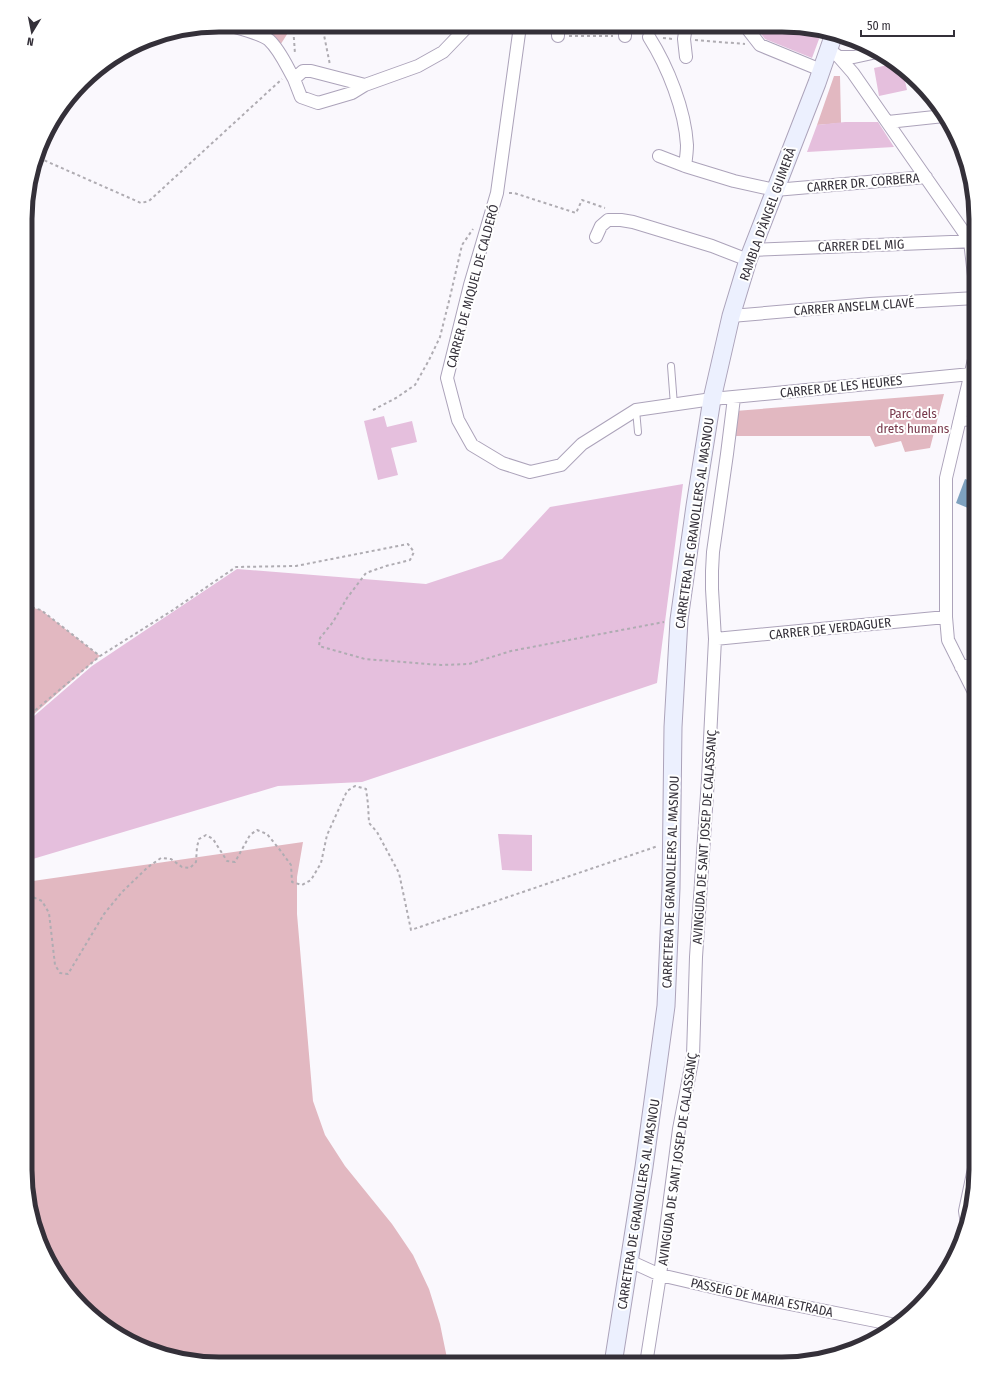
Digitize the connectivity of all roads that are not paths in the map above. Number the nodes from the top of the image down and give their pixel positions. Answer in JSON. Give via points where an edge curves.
{"nodes":[{"id":1,"x":251,"y":32,"type":"edge"},
{"id":2,"x":462,"y":32,"type":"edge"},
{"id":3,"x":519,"y":32,"type":"edge"},
{"id":4,"x":685,"y":32,"type":"edge"},
{"id":5,"x":751,"y":32,"type":"edge"},
{"id":6,"x":649,"y":38,"type":"dead end"},
{"id":7,"x":834,"y":47,"type":"edge"},
{"id":8,"x":869,"y":54,"type":"edge"},
{"id":9,"x":686,"y":57,"type":"dead end"},
{"id":10,"x":821,"y":70,"type":"junction"},
{"id":11,"x":296,"y":74,"type":"junction"},
{"id":12,"x":365,"y":84,"type":"junction"},
{"id":13,"x":938,"y":117,"type":"edge"},
{"id":14,"x":888,"y":122,"type":"junction"},
{"id":15,"x":659,"y":156,"type":"dead end"},
{"id":16,"x":686,"y":166,"type":"junction"},
{"id":17,"x":926,"y":177,"type":"junction"},
{"id":18,"x":775,"y":190,"type":"junction"},
{"id":19,"x":969,"y":236,"type":"edge"},
{"id":20,"x":596,"y":237,"type":"dead end"},
{"id":21,"x":969,"y":241,"type":"edge"},
{"id":22,"x":750,"y":255,"type":"junction"},
{"id":23,"x":969,"y":298,"type":"edge"},
{"id":24,"x":731,"y":316,"type":"junction"},
{"id":25,"x":671,"y":366,"type":"dead end"},
{"id":26,"x":969,"y":373,"type":"edge"},
{"id":27,"x":969,"y":386,"type":"edge"},
{"id":28,"x":734,"y":398,"type":"junction"},
{"id":29,"x":712,"y":399,"type":"junction"},
{"id":30,"x":674,"y":405,"type":"junction"},
{"id":31,"x":636,"y":410,"type":"junction"},
{"id":32,"x":969,"y":421,"type":"edge"},
{"id":33,"x":958,"y":422,"type":"junction"},
{"id":34,"x":638,"y":432,"type":"dead end"},
{"id":35,"x":946,"y":617,"type":"junction"},
{"id":36,"x":715,"y":639,"type":"junction"},
{"id":37,"x":969,"y":665,"type":"edge"},
{"id":38,"x":961,"y":667,"type":"junction"},
{"id":39,"x":969,"y":682,"type":"edge"},
{"id":40,"x":630,"y":1263,"type":"junction"},
{"id":41,"x":660,"y":1275,"type":"junction"},
{"id":42,"x":888,"y":1323,"type":"edge"},
{"id":43,"x":614,"y":1357,"type":"edge"},
{"id":44,"x":647,"y":1357,"type":"edge"}],
"edges":[{"from":1,"to":11,"type":"street","via":[[269,40]]},
{"from":2,"to":12,"type":"street","via":[[443,52],[418,66]]},
{"from":3,"to":31,"type":"street","name":"CARRER DE MIQUEL DE CALDERÓ","via":[[498,193],[470,285],[447,378],[458,420],[472,445],[502,463],[530,472],[561,464],[582,444]]},
{"from":4,"to":9,"type":"street"},
{"from":5,"to":10,"type":"street","via":[[760,45]]},
{"from":6,"to":16,"type":"street","via":[[666,70],[682,116],[687,144]]},
{"from":7,"to":8,"type":"street","via":[[854,57]]},
{"from":7,"to":10,"type":"main road","name":"RAMBLA D'ÀNGEL GUIMERÀ"},
{"from":7,"to":14,"type":"street"},
{"from":10,"to":18,"type":"main road","name":"RAMBLA D'ÀNGEL GUIMERÀ"},
{"from":11,"to":12,"type":"street","via":[[311,71]]},
{"from":11,"to":12,"type":"street","via":[[301,97],[318,103],[352,93]]},
{"from":13,"to":14,"type":"street"},
{"from":14,"to":17,"type":"street"},
{"from":15,"to":16,"type":"street","name":"CARRER DR. CORBERA"},
{"from":16,"to":18,"type":"street","name":"CARRER DR. CORBERA"},
{"from":17,"to":18,"type":"street","name":"CARRER DR. CORBERA"},
{"from":17,"to":19,"type":"street"},
{"from":18,"to":22,"type":"main road","name":"RAMBLA D'ÀNGEL GUIMERÀ"},
{"from":20,"to":22,"type":"street","via":[[601,226],[608,220],[633,222]]},
{"from":21,"to":22,"type":"street","name":"CARRER DEL MIG"},
{"from":22,"to":24,"type":"main road","name":"RAMBLA D'ÀNGEL GUIMERÀ"},
{"from":23,"to":24,"type":"street","name":"CARRER ANSELM CLAVÉ"},
{"from":24,"to":29,"type":"main road","name":"RAMBLA D'ÀNGEL GUIMERÀ"},
{"from":25,"to":30,"type":"lane"},
{"from":26,"to":28,"type":"street","name":"CARRER DE LES HEURES"},
{"from":27,"to":33,"type":"street"},
{"from":28,"to":29,"type":"street","name":"CARRER DE LES HEURES"},
{"from":28,"to":36,"type":"street","name":"AVINGUDA DE SANT JOSEP DE CALASSANÇ","via":[[714,552],[712,589]]},
{"from":29,"to":30,"type":"street","name":"CARRER DE MIQUEL DE CALDERÓ"},
{"from":29,"to":40,"type":"main road","name":"CARRETERA DE GRANOLLERS AL MASNOU","via":[[679,620],[673,727],[666,1006]]},
{"from":30,"to":31,"type":"street","name":"CARRER DE MIQUEL DE CALDERÓ"},
{"from":31,"to":34,"type":"lane"},
{"from":32,"to":33,"type":"street"},
{"from":33,"to":35,"type":"street","via":[[946,478]]},
{"from":35,"to":36,"type":"street","name":"CARRER DE VERDAGUER"},
{"from":35,"to":38,"type":"street","via":[[948,640]]},
{"from":36,"to":41,"type":"street","name":"AVINGUDA DE SANT JOSEP DE CALASSANÇ","via":[[692,1069],[679,1129]]},
{"from":37,"to":38,"type":"street"},
{"from":38,"to":39,"type":"street"},
{"from":40,"to":41,"type":"street","name":"PASSEIG DE MARIA ESTRADA"},
{"from":40,"to":43,"type":"main road","name":"CARRETERA DE GRANOLLERS AL MASNOU"},
{"from":41,"to":42,"type":"street","name":"PASSEIG DE MARIA ESTRADA"},
{"from":41,"to":44,"type":"street","name":"AVINGUDA DE SANT JOSEP DE CALASSANÇ"}]}
